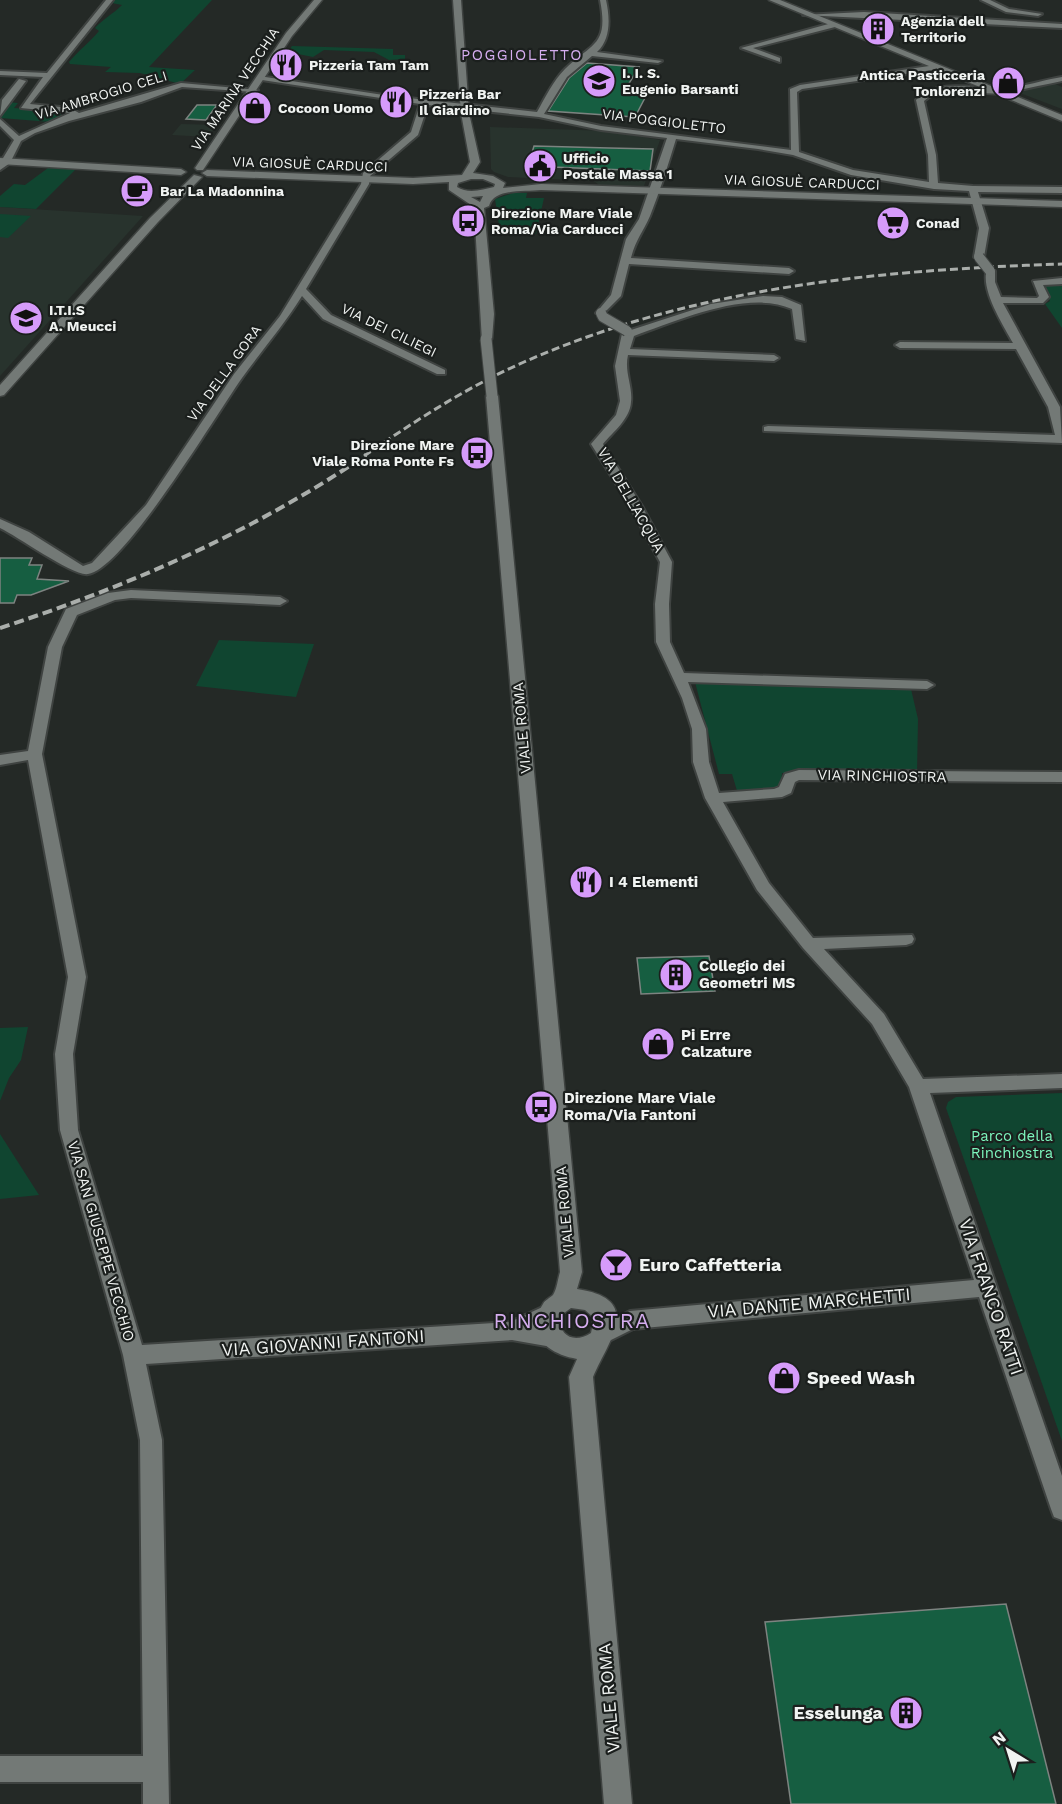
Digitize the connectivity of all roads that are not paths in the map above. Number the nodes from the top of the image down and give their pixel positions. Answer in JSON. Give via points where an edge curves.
{"nodes":[{"id":1,"x":110,"y":0,"type":"edge"},
{"id":2,"x":318,"y":0,"type":"edge"},
{"id":3,"x":457,"y":0,"type":"edge"},
{"id":4,"x":603,"y":0,"type":"edge"},
{"id":5,"x":773,"y":0,"type":"edge"},
{"id":6,"x":984,"y":0,"type":"edge"},
{"id":7,"x":807,"y":15,"type":"junction"},
{"id":8,"x":1062,"y":19,"type":"edge"},
{"id":9,"x":832,"y":25,"type":"junction"},
{"id":10,"x":1062,"y":26,"type":"edge"},
{"id":11,"x":590,"y":54,"type":"junction"},
{"id":12,"x":777,"y":60,"type":"dead end"},
{"id":13,"x":658,"y":61,"type":"dead end"},
{"id":14,"x":936,"y":67,"type":"junction"},
{"id":15,"x":0,"y":73,"type":"edge"},
{"id":16,"x":46,"y":75,"type":"junction"},
{"id":17,"x":262,"y":78,"type":"junction"},
{"id":18,"x":1062,"y":79,"type":"edge"},
{"id":19,"x":22,"y":81,"type":"dead end"},
{"id":20,"x":254,"y":90,"type":"junction"},
{"id":21,"x":996,"y":91,"type":"junction"},
{"id":22,"x":426,"y":101,"type":"junction"},
{"id":23,"x":464,"y":105,"type":"junction"},
{"id":24,"x":70,"y":110,"type":"junction"},
{"id":25,"x":95,"y":111,"type":"junction"},
{"id":26,"x":0,"y":114,"type":"edge"},
{"id":27,"x":539,"y":115,"type":"junction"},
{"id":28,"x":1062,"y":118,"type":"edge"},
{"id":29,"x":66,"y":119,"type":"junction"},
{"id":30,"x":0,"y":121,"type":"edge"},
{"id":31,"x":672,"y":137,"type":"junction"},
{"id":32,"x":18,"y":140,"type":"junction"},
{"id":33,"x":795,"y":153,"type":"junction"},
{"id":34,"x":476,"y":162,"type":"junction"},
{"id":35,"x":2,"y":163,"type":"edge"},
{"id":36,"x":181,"y":173,"type":"junction"},
{"id":37,"x":201,"y":173,"type":"junction"},
{"id":38,"x":462,"y":178,"type":"junction"},
{"id":39,"x":365,"y":180,"type":"junction"},
{"id":40,"x":496,"y":180,"type":"junction"},
{"id":41,"x":413,"y":182,"type":"junction"},
{"id":42,"x":934,"y":186,"type":"junction"},
{"id":43,"x":541,"y":187,"type":"junction"},
{"id":44,"x":972,"y":189,"type":"junction"},
{"id":45,"x":1062,"y":190,"type":"edge"},
{"id":46,"x":458,"y":192,"type":"junction"},
{"id":47,"x":493,"y":192,"type":"junction"},
{"id":48,"x":655,"y":192,"type":"junction"},
{"id":49,"x":977,"y":201,"type":"junction"},
{"id":50,"x":1062,"y":204,"type":"edge"},
{"id":51,"x":479,"y":206,"type":"junction"},
{"id":52,"x":625,"y":261,"type":"junction"},
{"id":53,"x":789,"y":271,"type":"dead end"},
{"id":54,"x":105,"y":274,"type":"junction"},
{"id":55,"x":1062,"y":281,"type":"edge"},
{"id":56,"x":300,"y":288,"type":"junction"},
{"id":57,"x":997,"y":300,"type":"junction"},
{"id":58,"x":628,"y":333,"type":"junction"},
{"id":59,"x":801,"y":339,"type":"dead end"},
{"id":60,"x":900,"y":345,"type":"dead end"},
{"id":61,"x":1020,"y":346,"type":"junction"},
{"id":62,"x":624,"y":352,"type":"junction"},
{"id":63,"x":774,"y":358,"type":"dead end"},
{"id":64,"x":441,"y":372,"type":"dead end"},
{"id":65,"x":0,"y":392,"type":"edge"},
{"id":66,"x":1058,"y":407,"type":"edge"},
{"id":67,"x":768,"y":429,"type":"dead end"},
{"id":68,"x":1062,"y":439,"type":"edge"},
{"id":69,"x":0,"y":523,"type":"edge"},
{"id":70,"x":280,"y":601,"type":"dead end"},
{"id":71,"x":679,"y":677,"type":"junction"},
{"id":72,"x":927,"y":685,"type":"dead end"},
{"id":73,"x":35,"y":754,"type":"junction"},
{"id":74,"x":0,"y":760,"type":"edge"},
{"id":75,"x":1062,"y":777,"type":"edge"},
{"id":76,"x":714,"y":798,"type":"junction"},
{"id":77,"x":906,"y":939,"type":"dead end"},
{"id":78,"x":808,"y":944,"type":"junction"},
{"id":79,"x":1062,"y":1081,"type":"edge"},
{"id":80,"x":918,"y":1086,"type":"junction"},
{"id":81,"x":571,"y":1272,"type":"junction"},
{"id":82,"x":988,"y":1287,"type":"junction"},
{"id":83,"x":594,"y":1305,"type":"junction"},
{"id":84,"x":555,"y":1307,"type":"junction"},
{"id":85,"x":630,"y":1320,"type":"junction"},
{"id":86,"x":512,"y":1331,"type":"junction"},
{"id":87,"x":599,"y":1340,"type":"junction"},
{"id":88,"x":555,"y":1341,"type":"junction"},
{"id":89,"x":134,"y":1355,"type":"junction"},
{"id":90,"x":581,"y":1377,"type":"junction"},
{"id":91,"x":1062,"y":1509,"type":"edge"},
{"id":92,"x":0,"y":1769,"type":"edge"},
{"id":93,"x":155,"y":1769,"type":"junction"},
{"id":94,"x":156,"y":1804,"type":"edge"},
{"id":95,"x":618,"y":1804,"type":"edge"}],
"edges":[{"from":1,"to":16,"type":"street"},
{"from":2,"to":17,"type":"main road","name":"VIA MARINA VECCHIA","via":[[289,35]]},
{"from":3,"to":23,"type":"main road"},
{"from":4,"to":11,"type":"street","via":[[605,27],[596,51]]},
{"from":5,"to":7,"type":"main road"},
{"from":6,"to":8,"type":"street","via":[[1008,11]]},
{"from":7,"to":9,"type":"main road"},
{"from":7,"to":10,"type":"street"},
{"from":9,"to":12,"type":"street","via":[[745,48]]},
{"from":9,"to":14,"type":"main road"},
{"from":11,"to":13,"type":"street"},
{"from":11,"to":27,"type":"street","via":[[572,65]]},
{"from":14,"to":21,"type":"main road"},
{"from":14,"to":33,"type":"street","via":[[793,91]]},
{"from":15,"to":16,"type":"street"},
{"from":16,"to":24,"type":"street","via":[[24,106]]},
{"from":17,"to":20,"type":"main road","name":"VIA MARINA VECCHIA"},
{"from":17,"to":22,"type":"street","name":"VIA POGGIOLETTO"},
{"from":18,"to":21,"type":"street"},
{"from":19,"to":26,"type":"street"},
{"from":20,"to":25,"type":"street","name":"VIA AMBROGIO CELI","via":[[182,85]]},
{"from":20,"to":37,"type":"main road","name":"VIA MARINA VECCHIA"},
{"from":21,"to":28,"type":"main road"},
{"from":21,"to":42,"type":"street","via":[[924,93],[920,100],[932,155]]},
{"from":22,"to":23,"type":"street","name":"VIA POGGIOLETTO"},
{"from":22,"to":39,"type":"street","name":"VIA DELLA GORA","via":[[415,133]]},
{"from":23,"to":27,"type":"street","name":"VIA POGGIOLETTO"},
{"from":23,"to":34,"type":"main road"},
{"from":24,"to":25,"type":"street"},
{"from":24,"to":29,"type":"street","via":[[75,113]]},
{"from":25,"to":29,"type":"street","name":"VIA AMBROGIO CELI"},
{"from":27,"to":31,"type":"street","name":"VIA POGGIOLETTO"},
{"from":29,"to":32,"type":"street","name":"VIA AMBROGIO CELI","via":[[32,130]]},
{"from":30,"to":32,"type":"street"},
{"from":31,"to":33,"type":"street","name":"VIA POGGIOLETTO","via":[[720,140]]},
{"from":31,"to":48,"type":"street"},
{"from":32,"to":35,"type":"street"},
{"from":33,"to":42,"type":"street","name":"VIA POGGIOLETTO","via":[[851,172]]},
{"from":34,"to":38,"type":"main road"},
{"from":34,"to":40,"type":"main road"},
{"from":35,"to":36,"type":"main road"},
{"from":36,"to":37,"type":"main road","name":"VIA GIOSUÈ CARDUCCI"},
{"from":36,"to":54,"type":"main road","name":"VIA MARINA VECCHIA","via":[[173,194]]},
{"from":37,"to":39,"type":"main road","name":"VIA GIOSUÈ CARDUCCI"},
{"from":37,"to":54,"type":"main road","name":"VIA MARINA VECCHIA"},
{"from":38,"to":40,"type":"main road","name":"VIA GIOSUÈ CARDUCCI"},
{"from":38,"to":41,"type":"main road","name":"VIA GIOSUÈ CARDUCCI"},
{"from":38,"to":46,"type":"main road","via":[[451,184]]},
{"from":39,"to":41,"type":"main road","name":"VIA GIOSUÈ CARDUCCI"},
{"from":39,"to":56,"type":"street","name":"VIA DELLA GORA"},
{"from":40,"to":43,"type":"main road","name":"VIA GIOSUÈ CARDUCCI"},
{"from":40,"to":47,"type":"main road","via":[[501,186]]},
{"from":41,"to":46,"type":"main road","name":"VIA GIOSUÈ CARDUCCI"},
{"from":42,"to":44,"type":"street","name":"VIA POGGIOLETTO"},
{"from":43,"to":47,"type":"main road","name":"VIA GIOSUÈ CARDUCCI"},
{"from":43,"to":48,"type":"main road","name":"VIA GIOSUÈ CARDUCCI"},
{"from":44,"to":45,"type":"street","name":"VIA POGGIOLETTO"},
{"from":44,"to":49,"type":"street"},
{"from":46,"to":47,"type":"main road","name":"VIA GIOSUÈ CARDUCCI"},
{"from":46,"to":51,"type":"main road"},
{"from":47,"to":51,"type":"main road"},
{"from":48,"to":49,"type":"main road","name":"VIA GIOSUÈ CARDUCCI"},
{"from":48,"to":52,"type":"street","via":[[631,239]]},
{"from":49,"to":50,"type":"main road","name":"VIA GIOSUÈ CARDUCCI"},
{"from":49,"to":57,"type":"street","bridge":true,"via":[[984,228],[979,257],[990,271]]},
{"from":51,"to":81,"type":"main road","name":"VIALE ROMA","bridge":true,"via":[[488,314],[486,339]]},
{"from":52,"to":53,"type":"street"},
{"from":52,"to":58,"type":"street","bridge":true,"via":[[616,296],[601,313]]},
{"from":54,"to":65,"type":"main road","name":"VIA MARINA VECCHIA"},
{"from":55,"to":57,"type":"street","via":[[1037,283],[1044,297],[1039,301]]},
{"from":56,"to":64,"type":"street","name":"VIA DEI CILIEGI","via":[[327,317]]},
{"from":56,"to":69,"type":"street","name":"VIA DELLA GORA","via":[[284,317],[238,376],[150,507],[97,566],[86,571],[78,569]]},
{"from":57,"to":61,"type":"street"},
{"from":58,"to":59,"type":"street","via":[[683,316],[770,298],[786,300],[797,307]]},
{"from":58,"to":62,"type":"street","name":"VIA DELL'ACQUA"},
{"from":60,"to":61,"type":"street"},
{"from":61,"to":66,"type":"street"},
{"from":62,"to":63,"type":"street"},
{"from":62,"to":71,"type":"street","name":"VIA DELL'ACQUA","via":[[620,366],[626,401],[621,416],[597,444],[666,562],[663,642]]},
{"from":66,"to":68,"type":"street"},
{"from":67,"to":68,"type":"street"},
{"from":70,"to":73,"type":"street","name":"VIA SAN GIUSEPPE VECCHIO","via":[[131,594],[113,596],[71,612],[55,646]]},
{"from":71,"to":72,"type":"street"},
{"from":71,"to":76,"type":"street","name":"VIA DELL'ACQUA","via":[[699,729],[701,762]]},
{"from":73,"to":74,"type":"street"},
{"from":73,"to":89,"type":"street","name":"VIA SAN GIUSEPPE VECCHIO","via":[[77,977],[64,1054],[69,1130]]},
{"from":75,"to":76,"type":"street","name":"VIA RINCHIOSTRA","via":[[799,775],[790,776],[786,790],[777,794]]},
{"from":76,"to":78,"type":"street","name":"VIA DELL'ACQUA","via":[[763,886]]},
{"from":77,"to":78,"type":"street"},
{"from":78,"to":80,"type":"street","name":"VIA DELL'ACQUA","via":[[878,1019]]},
{"from":79,"to":80,"type":"street"},
{"from":80,"to":82,"type":"street","name":"VIA FRANCO RATTI"},
{"from":81,"to":83,"type":"main road","name":"VIALE ROMA"},
{"from":81,"to":84,"type":"main road","name":"VIALE ROMA"},
{"from":82,"to":85,"type":"street","name":"VIA DANTE MARCHETTI"},
{"from":82,"to":91,"type":"street","name":"VIA FRANCO RATTI"},
{"from":83,"to":84,"type":"main road","via":[[571,1298]]},
{"from":83,"to":85,"type":"street"},
{"from":83,"to":87,"type":"main road","name":"VIALE ROMA","via":[[606,1322]]},
{"from":84,"to":86,"type":"street","name":"VIA GIOVANNI FANTONI"},
{"from":84,"to":88,"type":"main road","name":"VIALE ROMA","via":[[548,1330]]},
{"from":85,"to":87,"type":"street"},
{"from":86,"to":88,"type":"street","name":"VIA GIOVANNI FANTONI"},
{"from":86,"to":89,"type":"street","name":"VIA GIOVANNI FANTONI"},
{"from":87,"to":88,"type":"main road","via":[[576,1349]]},
{"from":87,"to":90,"type":"main road","name":"VIALE ROMA"},
{"from":88,"to":90,"type":"main road","name":"VIALE ROMA"},
{"from":89,"to":93,"type":"street","name":"VIA SAN GIUSEPPE VECCHIO","via":[[151,1440]]},
{"from":90,"to":95,"type":"main road","name":"VIALE ROMA"},
{"from":92,"to":93,"type":"street"},
{"from":93,"to":94,"type":"street","name":"VIA SAN GIUSEPPE VECCHIO"}]}
